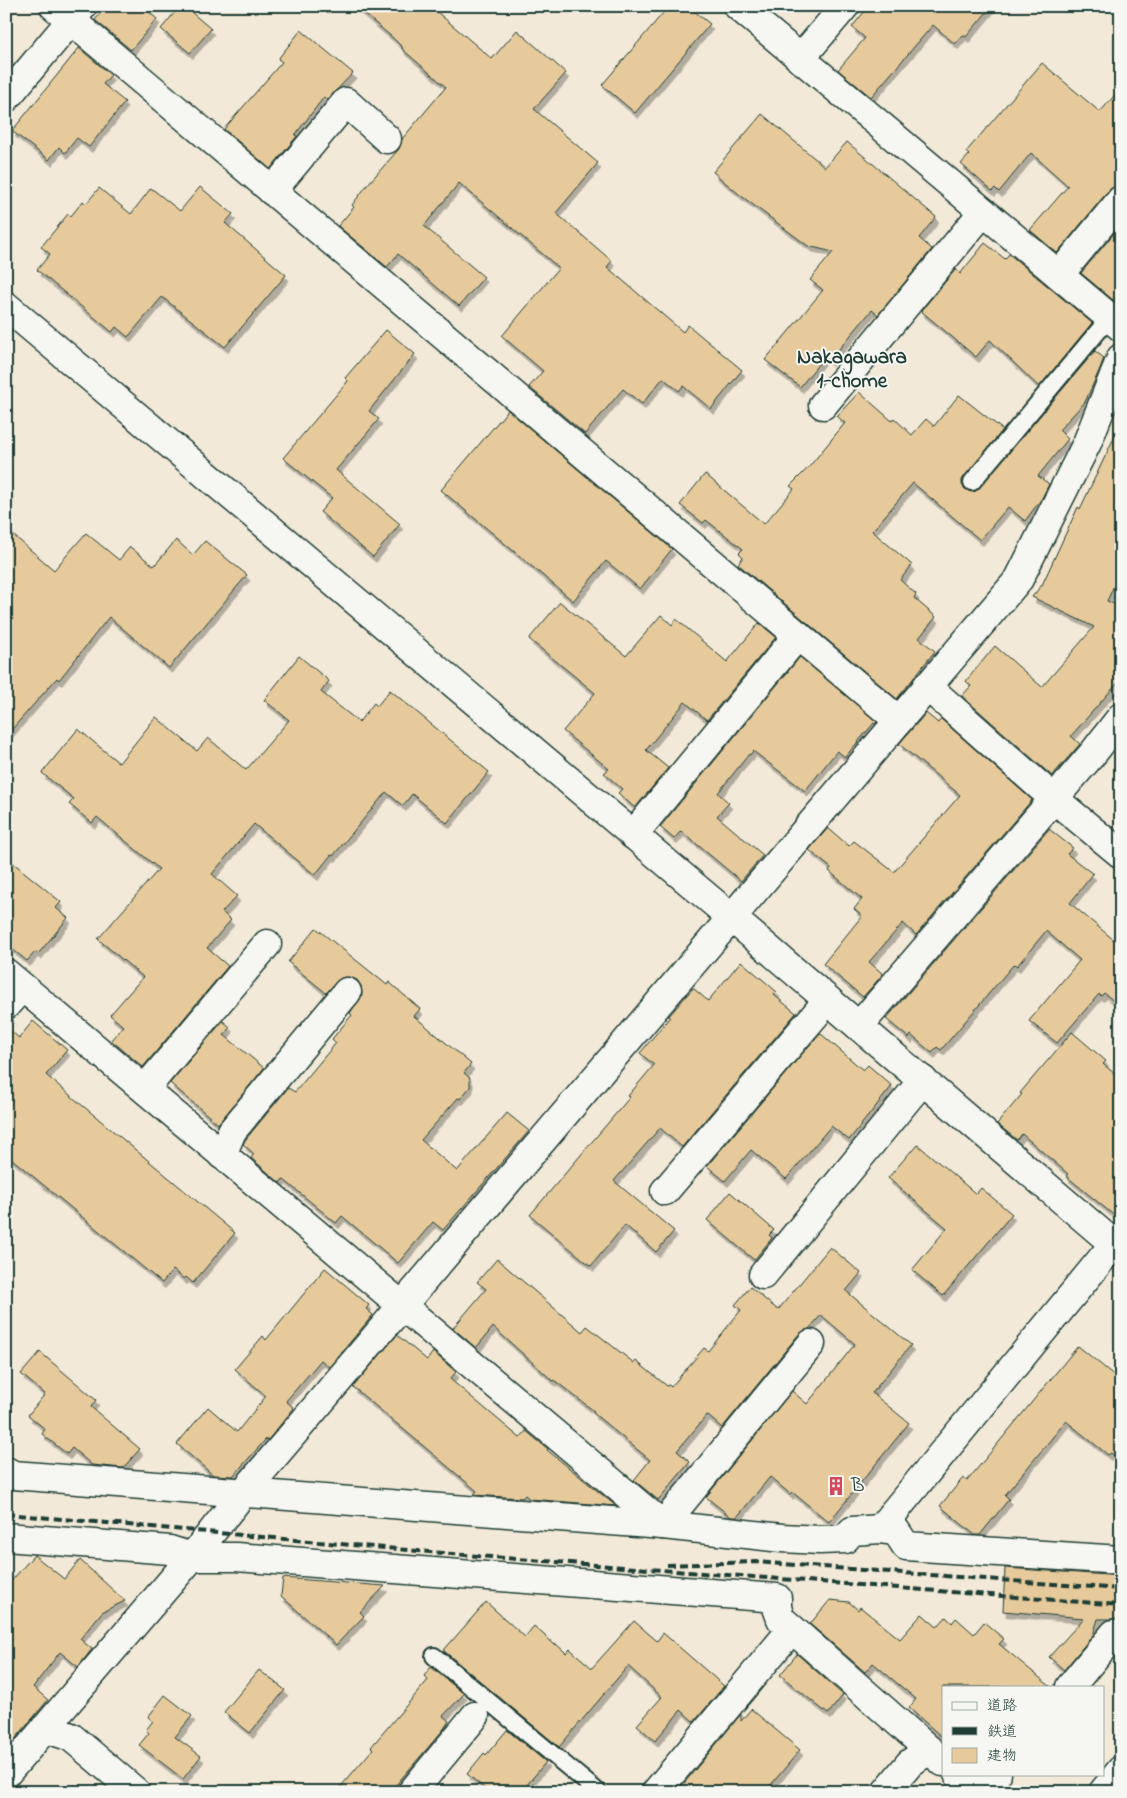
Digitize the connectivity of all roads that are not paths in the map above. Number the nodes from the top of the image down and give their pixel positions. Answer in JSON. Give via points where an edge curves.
{"nodes":[{"id":1,"x":738,"y":6,"type":"edge"},
{"id":2,"x":845,"y":6,"type":"edge"},
{"id":3,"x":69,"y":11,"type":"edge"},
{"id":4,"x":800,"y":59,"type":"junction"},
{"id":5,"x":6,"y":98,"type":"edge"},
{"id":6,"x":387,"y":138,"type":"dead end"},
{"id":7,"x":272,"y":191,"type":"junction"},
{"id":8,"x":1121,"y":200,"type":"edge"},
{"id":9,"x":983,"y":212,"type":"junction"},
{"id":10,"x":1059,"y":275,"type":"junction"},
{"id":11,"x":6,"y":306,"type":"edge"},
{"id":12,"x":1115,"y":322,"type":"edge"},
{"id":13,"x":1121,"y":358,"type":"edge"},
{"id":14,"x":823,"y":405,"type":"dead end"},
{"id":15,"x":972,"y":482,"type":"dead end"},
{"id":16,"x":798,"y":635,"type":"junction"},
{"id":17,"x":927,"y":686,"type":"junction"},
{"id":18,"x":1121,"y":717,"type":"edge"},
{"id":19,"x":898,"y":720,"type":"junction"},
{"id":20,"x":1053,"y":798,"type":"junction"},
{"id":21,"x":633,"y":834,"type":"junction"},
{"id":22,"x":1121,"y":854,"type":"edge"},
{"id":23,"x":732,"y":918,"type":"junction"},
{"id":24,"x":267,"y":944,"type":"dead end"},
{"id":25,"x":12,"y":988,"type":"edge"},
{"id":26,"x":347,"y":992,"type":"dead end"},
{"id":27,"x":828,"y":1000,"type":"junction"},
{"id":28,"x":859,"y":1026,"type":"junction"},
{"id":29,"x":923,"y":1080,"type":"junction"},
{"id":30,"x":145,"y":1089,"type":"junction"},
{"id":31,"x":222,"y":1155,"type":"junction"},
{"id":32,"x":665,"y":1190,"type":"dead end"},
{"id":33,"x":1118,"y":1243,"type":"edge"},
{"id":34,"x":763,"y":1274,"type":"dead end"},
{"id":35,"x":402,"y":1306,"type":"junction"},
{"id":36,"x":811,"y":1344,"type":"dead end"},
{"id":37,"x":6,"y":1471,"type":"edge"},
{"id":38,"x":243,"y":1493,"type":"junction"},
{"id":39,"x":663,"y":1525,"type":"junction"},
{"id":40,"x":880,"y":1529,"type":"junction"},
{"id":41,"x":6,"y":1537,"type":"edge"},
{"id":42,"x":192,"y":1557,"type":"junction"},
{"id":43,"x":1121,"y":1560,"type":"edge"},
{"id":44,"x":792,"y":1629,"type":"junction"},
{"id":45,"x":1114,"y":1634,"type":"dead end"},
{"id":46,"x":434,"y":1656,"type":"dead end"},
{"id":47,"x":1071,"y":1686,"type":"edge"},
{"id":48,"x":475,"y":1716,"type":"dead end"},
{"id":49,"x":45,"y":1728,"type":"junction"},
{"id":50,"x":936,"y":1756,"type":"edge"},
{"id":51,"x":1121,"y":1770,"type":"edge"},
{"id":52,"x":6,"y":1774,"type":"edge"},
{"id":53,"x":960,"y":1776,"type":"edge"},
{"id":54,"x":996,"y":1776,"type":"edge"},
{"id":55,"x":136,"y":1792,"type":"edge"},
{"id":56,"x":412,"y":1792,"type":"edge"},
{"id":57,"x":598,"y":1792,"type":"edge"},
{"id":58,"x":656,"y":1792,"type":"edge"},
{"id":59,"x":886,"y":1792,"type":"edge"},
{"id":60,"x":979,"y":1792,"type":"edge"},
{"id":61,"x":983,"y":1792,"type":"edge"},
{"id":62,"x":1103,"y":1792,"type":"edge"}],
"edges":[{"from":1,"to":4,"type":"street"},
{"from":2,"to":4,"type":"street"},
{"from":3,"to":5,"type":"street"},
{"from":3,"to":7,"type":"street"},
{"from":4,"to":9,"type":"street"},
{"from":6,"to":7,"type":"street","via":[[346,102]]},
{"from":7,"to":16,"type":"street"},
{"from":8,"to":10,"type":"street"},
{"from":9,"to":10,"type":"street"},
{"from":9,"to":14,"type":"street"},
{"from":10,"to":12,"type":"street"},
{"from":11,"to":21,"type":"street"},
{"from":12,"to":15,"type":"lane"},
{"from":13,"to":17,"type":"street","via":[[1087,443],[1019,579]]},
{"from":16,"to":19,"type":"street"},
{"from":16,"to":21,"type":"street"},
{"from":17,"to":19,"type":"street"},
{"from":17,"to":20,"type":"street"},
{"from":18,"to":20,"type":"street"},
{"from":19,"to":23,"type":"street"},
{"from":20,"to":22,"type":"street"},
{"from":20,"to":28,"type":"street"},
{"from":21,"to":23,"type":"street"},
{"from":23,"to":27,"type":"street"},
{"from":23,"to":35,"type":"street"},
{"from":24,"to":30,"type":"street"},
{"from":25,"to":30,"type":"street"},
{"from":26,"to":31,"type":"street","via":[[232,1131]]},
{"from":27,"to":28,"type":"street"},
{"from":27,"to":32,"type":"street"},
{"from":28,"to":29,"type":"street"},
{"from":29,"to":33,"type":"street"},
{"from":29,"to":34,"type":"street"},
{"from":30,"to":31,"type":"street"},
{"from":31,"to":35,"type":"street"},
{"from":33,"to":40,"type":"street"},
{"from":35,"to":38,"type":"street"},
{"from":35,"to":39,"type":"street"},
{"from":36,"to":39,"type":"street"},
{"from":37,"to":38,"type":"street","via":[[13,1475]]},
{"from":38,"to":39,"type":"street"},
{"from":38,"to":42,"type":"street"},
{"from":39,"to":40,"type":"street","via":[[820,1540],[845,1539],[852,1531]]},
{"from":40,"to":43,"type":"street","via":[[896,1530],[906,1546]]},
{"from":41,"to":42,"type":"street","via":[[170,1550]]},
{"from":42,"to":44,"type":"street","via":[[236,1557],[777,1598],[781,1619]]},
{"from":42,"to":49,"type":"street"},
{"from":44,"to":50,"type":"street"},
{"from":44,"to":58,"type":"street"},
{"from":45,"to":47,"type":"street"},
{"from":46,"to":57,"type":"lane"},
{"from":48,"to":56,"type":"street"},
{"from":49,"to":52,"type":"street"},
{"from":49,"to":55,"type":"street","via":[[71,1736]]},
{"from":50,"to":59,"type":"street","via":[[910,1763]]},
{"from":51,"to":62,"type":"street"},
{"from":53,"to":60,"type":"street"},
{"from":54,"to":61,"type":"street"}]}
